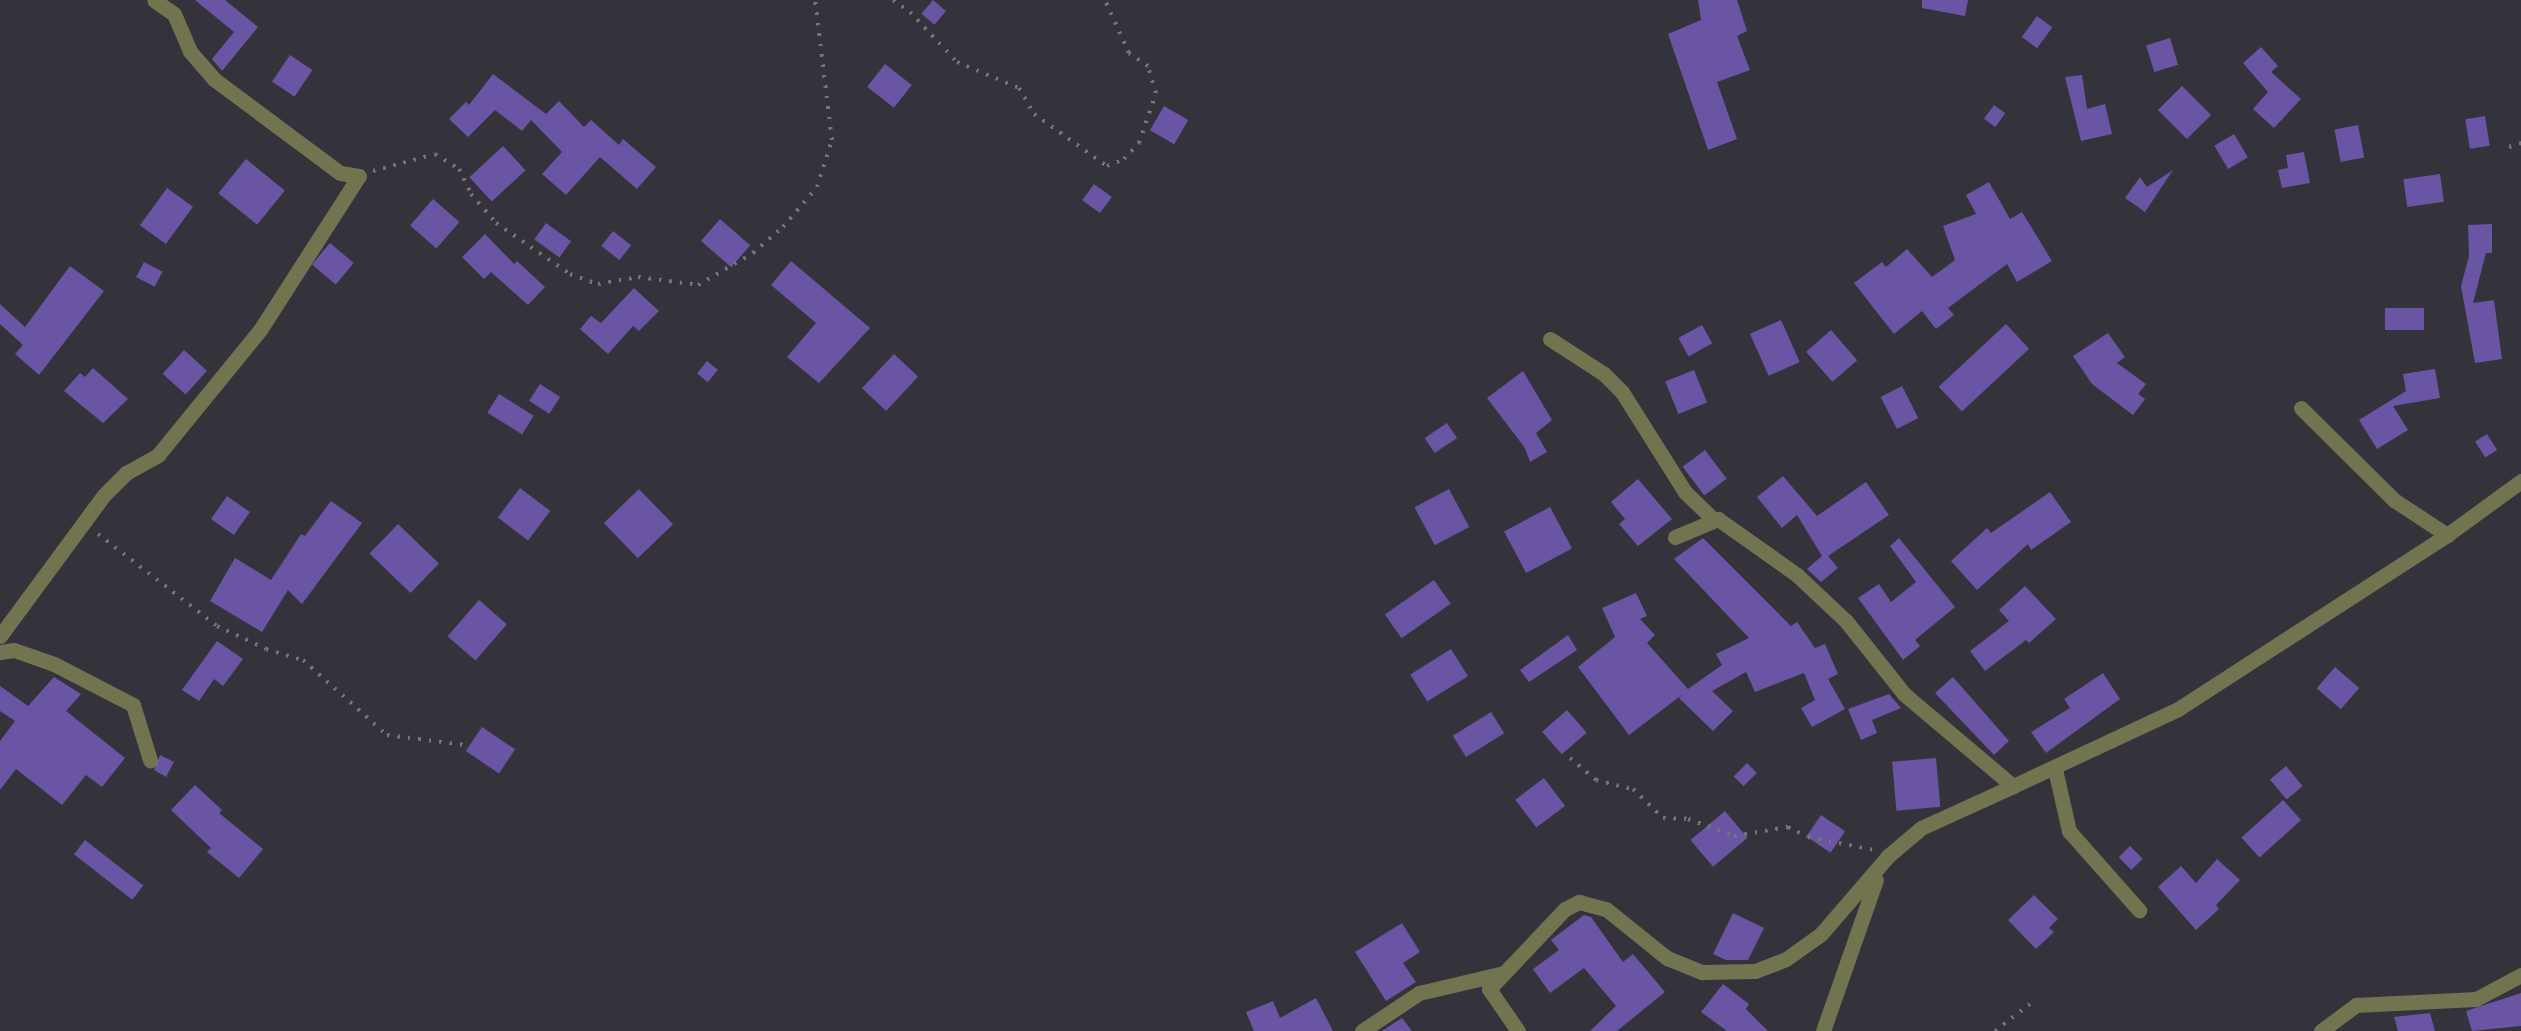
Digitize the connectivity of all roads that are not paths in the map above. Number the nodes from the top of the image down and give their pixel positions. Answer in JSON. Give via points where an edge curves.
{"nodes":[{"id":1,"x":154,"y":0,"type":"edge"},
{"id":2,"x":1550,"y":339,"type":"dead end"},
{"id":3,"x":2302,"y":408,"type":"dead end"},
{"id":4,"x":2521,"y":480,"type":"edge"},
{"id":5,"x":1712,"y":518,"type":"junction"},
{"id":6,"x":1675,"y":536,"type":"dead end"},
{"id":7,"x":2447,"y":536,"type":"junction"},
{"id":8,"x":0,"y":636,"type":"edge"},
{"id":9,"x":0,"y":652,"type":"edge"},
{"id":10,"x":150,"y":760,"type":"dead end"},
{"id":11,"x":2055,"y":769,"type":"junction"},
{"id":12,"x":2013,"y":786,"type":"junction"},
{"id":13,"x":1879,"y":872,"type":"junction"},
{"id":14,"x":2138,"y":910,"type":"dead end"},
{"id":15,"x":1504,"y":973,"type":"junction"},
{"id":16,"x":2521,"y":975,"type":"edge"},
{"id":17,"x":1362,"y":1031,"type":"edge"},
{"id":18,"x":1518,"y":1031,"type":"edge"},
{"id":19,"x":1822,"y":1031,"type":"edge"},
{"id":20,"x":2321,"y":1031,"type":"edge"}],
"edges":[{"from":1,"to":8,"type":"street","via":[[174,14],[190,51],[228,90],[340,173],[359,176],[260,330],[158,454],[126,473],[82,523]]},
{"from":2,"to":5,"type":"street","via":[[1622,392],[1684,492]]},
{"from":3,"to":7,"type":"street","via":[[2394,500]]},
{"from":4,"to":7,"type":"street"},
{"from":5,"to":6,"type":"street"},
{"from":5,"to":12,"type":"street","via":[[1806,582],[1904,694]]},
{"from":7,"to":11,"type":"street","via":[[2178,709]]},
{"from":9,"to":10,"type":"street","via":[[54,664],[133,705]]},
{"from":11,"to":12,"type":"street"},
{"from":11,"to":14,"type":"street","via":[[2069,831]]},
{"from":12,"to":13,"type":"street","via":[[1921,828]]},
{"from":13,"to":15,"type":"street","via":[[1822,934],[1755,971],[1702,972],[1667,958],[1606,909],[1579,902],[1564,909]]},
{"from":13,"to":19,"type":"street"},
{"from":15,"to":17,"type":"street","via":[[1420,993]]},
{"from":15,"to":18,"type":"street","via":[[1489,989]]},
{"from":16,"to":20,"type":"street","via":[[2476,999],[2356,1005]]}]}
